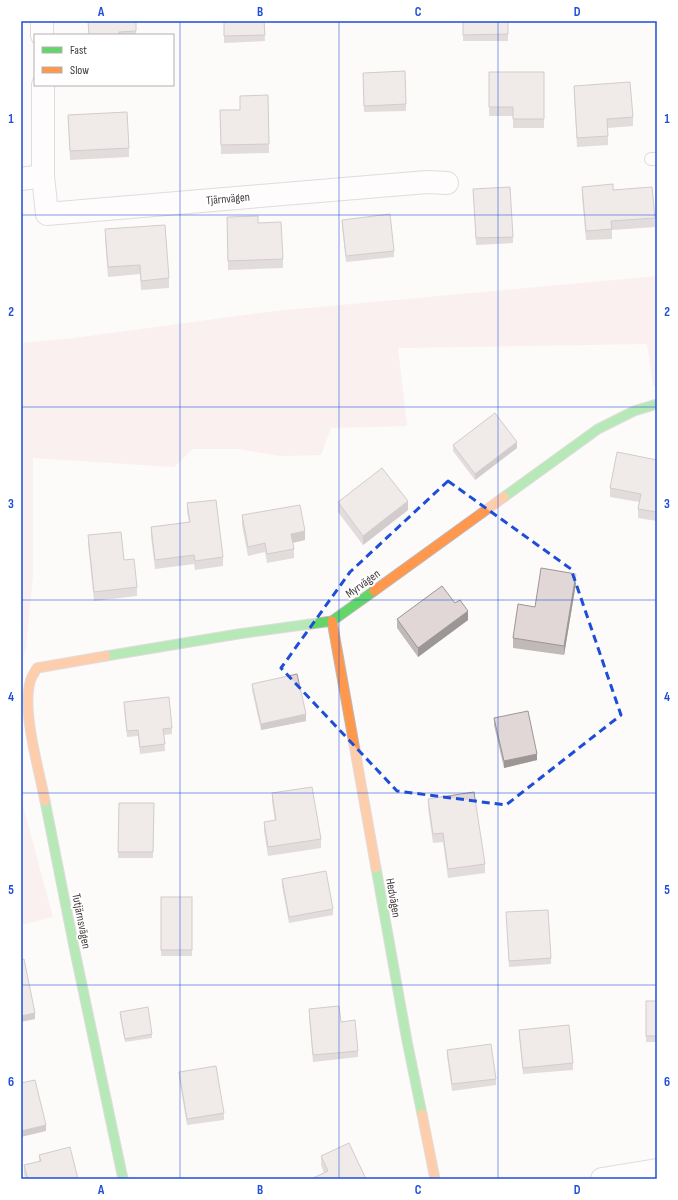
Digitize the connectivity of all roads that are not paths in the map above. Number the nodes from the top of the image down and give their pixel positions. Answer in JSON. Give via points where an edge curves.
{"nodes":[{"id":1,"x":42,"y":21,"type":"edge"},
{"id":2,"x":42,"y":34,"type":"edge"},
{"id":3,"x":43,"y":86,"type":"edge"},
{"id":4,"x":43,"y":176,"type":"junction"},
{"id":5,"x":21,"y":178,"type":"edge"},
{"id":6,"x":447,"y":183,"type":"dead end"},
{"id":7,"x":657,"y":404,"type":"edge"},
{"id":8,"x":332,"y":621,"type":"junction"},
{"id":9,"x":37,"y":668,"type":"joint"},
{"id":10,"x":657,"y":1170,"type":"edge"},
{"id":11,"x":123,"y":1179,"type":"edge"},
{"id":12,"x":434,"y":1179,"type":"edge"},
{"id":13,"x":602,"y":1179,"type":"edge"}],
"edges":[{"from":1,"to":2,"type":"street"},
{"from":3,"to":4,"type":"street","name":"Tjärnvägen"},
{"from":4,"to":5,"type":"street"},
{"from":4,"to":6,"type":"street","name":"Tjärnvägen","via":[[47,214],[427,182]]},
{"from":7,"to":8,"type":"street","name":"Myrvägen","via":[[634,411],[598,429]]},
{"from":8,"to":9,"type":"street","name":"Myrvägen"},
{"from":8,"to":12,"type":"street","name":"Hedvägen"},
{"from":9,"to":11,"type":"street","name":"Tutjärnsvägen","via":[[30,681],[29,721]]},
{"from":10,"to":13,"type":"street"}]}
